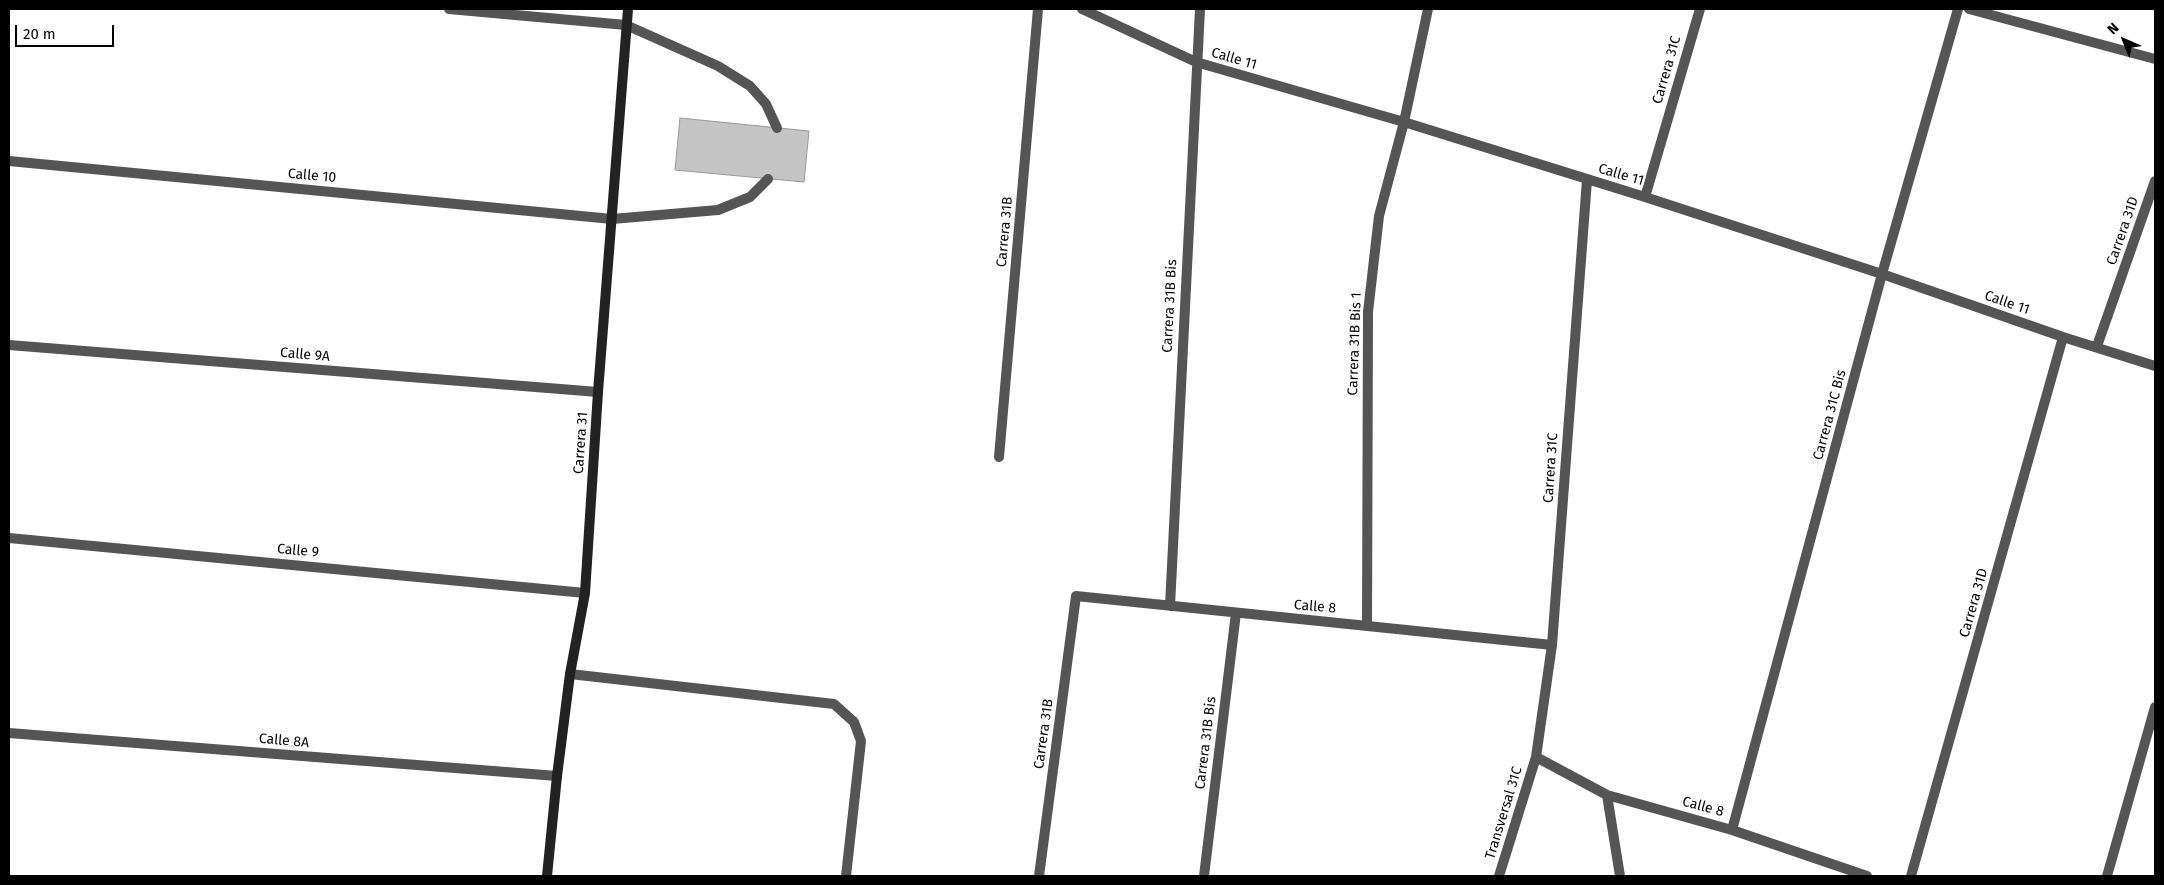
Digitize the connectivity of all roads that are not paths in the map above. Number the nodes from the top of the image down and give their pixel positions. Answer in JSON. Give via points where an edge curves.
{"nodes":[{"id":1,"x":449,"y":9,"type":"edge"},
{"id":2,"x":628,"y":9,"type":"edge"},
{"id":3,"x":1038,"y":9,"type":"edge"},
{"id":4,"x":1082,"y":9,"type":"edge"},
{"id":5,"x":1200,"y":9,"type":"edge"},
{"id":6,"x":1428,"y":9,"type":"edge"},
{"id":7,"x":1700,"y":9,"type":"edge"},
{"id":8,"x":1958,"y":9,"type":"edge"},
{"id":9,"x":1969,"y":9,"type":"edge"},
{"id":10,"x":626,"y":25,"type":"junction"},
{"id":11,"x":2155,"y":58,"type":"edge"},
{"id":12,"x":1196,"y":62,"type":"junction"},
{"id":13,"x":1404,"y":122,"type":"junction"},
{"id":14,"x":777,"y":128,"type":"dead end"},
{"id":15,"x":9,"y":161,"type":"edge"},
{"id":16,"x":768,"y":179,"type":"dead end"},
{"id":17,"x":1587,"y":180,"type":"junction"},
{"id":18,"x":2155,"y":181,"type":"edge"},
{"id":19,"x":1645,"y":196,"type":"junction"},
{"id":20,"x":612,"y":219,"type":"junction"},
{"id":21,"x":1882,"y":274,"type":"junction"},
{"id":22,"x":2063,"y":337,"type":"junction"},
{"id":23,"x":9,"y":345,"type":"edge"},
{"id":24,"x":2097,"y":346,"type":"junction"},
{"id":25,"x":2155,"y":366,"type":"edge"},
{"id":26,"x":598,"y":392,"type":"junction"},
{"id":27,"x":999,"y":458,"type":"dead end"},
{"id":28,"x":9,"y":538,"type":"edge"},
{"id":29,"x":585,"y":592,"type":"junction"},
{"id":30,"x":1076,"y":596,"type":"joint"},
{"id":31,"x":1170,"y":606,"type":"junction"},
{"id":32,"x":1236,"y":613,"type":"junction"},
{"id":33,"x":1367,"y":626,"type":"junction"},
{"id":34,"x":1552,"y":645,"type":"junction"},
{"id":35,"x":570,"y":674,"type":"junction"},
{"id":36,"x":2155,"y":707,"type":"edge"},
{"id":37,"x":9,"y":733,"type":"edge"},
{"id":38,"x":1536,"y":757,"type":"junction"},
{"id":39,"x":557,"y":776,"type":"junction"},
{"id":40,"x":1607,"y":795,"type":"junction"},
{"id":41,"x":1732,"y":830,"type":"junction"},
{"id":42,"x":547,"y":876,"type":"edge"},
{"id":43,"x":846,"y":876,"type":"edge"},
{"id":44,"x":1039,"y":876,"type":"edge"},
{"id":45,"x":1204,"y":876,"type":"edge"},
{"id":46,"x":1499,"y":876,"type":"edge"},
{"id":47,"x":1620,"y":876,"type":"edge"},
{"id":48,"x":1867,"y":876,"type":"edge"},
{"id":49,"x":1911,"y":876,"type":"edge"},
{"id":50,"x":2107,"y":876,"type":"edge"}],
"edges":[{"from":1,"to":10,"type":"street"},
{"from":2,"to":10,"type":"main road","name":"Carrera 31"},
{"from":3,"to":27,"type":"street","name":"Carrera 31B"},
{"from":4,"to":12,"type":"street","name":"Calle 11"},
{"from":5,"to":12,"type":"street","name":"Carrera 31B Bis"},
{"from":6,"to":13,"type":"street","name":"Carrera 31B Bis 1"},
{"from":7,"to":19,"type":"street","name":"Carrera 31C"},
{"from":8,"to":21,"type":"street","name":"Carrera 31C Bis"},
{"from":9,"to":11,"type":"street"},
{"from":10,"to":14,"type":"street","via":[[718,66],[750,86],[766,104]]},
{"from":10,"to":20,"type":"main road","name":"Carrera 31"},
{"from":12,"to":13,"type":"street","name":"Calle 11"},
{"from":12,"to":31,"type":"street","name":"Carrera 31B Bis"},
{"from":13,"to":17,"type":"street","name":"Calle 11"},
{"from":13,"to":33,"type":"street","name":"Carrera 31B Bis 1","via":[[1379,216],[1368,312]]},
{"from":15,"to":20,"type":"street","name":"Calle 10"},
{"from":16,"to":20,"type":"street","name":"Calle 10","via":[[750,197],[718,210]]},
{"from":17,"to":19,"type":"street","name":"Calle 11"},
{"from":17,"to":34,"type":"street","name":"Carrera 31C"},
{"from":18,"to":24,"type":"street","name":"Carrera 31D"},
{"from":19,"to":21,"type":"street","name":"Calle 11"},
{"from":20,"to":26,"type":"main road","name":"Carrera 31"},
{"from":21,"to":22,"type":"street","name":"Calle 11"},
{"from":21,"to":41,"type":"street","name":"Carrera 31C Bis"},
{"from":22,"to":24,"type":"street","name":"Calle 11"},
{"from":22,"to":49,"type":"street","name":"Carrera 31D"},
{"from":23,"to":26,"type":"street","name":"Calle 9A"},
{"from":24,"to":25,"type":"street","name":"Calle 11"},
{"from":26,"to":29,"type":"main road","name":"Carrera 31"},
{"from":28,"to":29,"type":"street","name":"Calle 9"},
{"from":29,"to":35,"type":"main road","name":"Carrera 31"},
{"from":30,"to":31,"type":"street","name":"Calle 8"},
{"from":30,"to":44,"type":"street","name":"Carrera 31B"},
{"from":31,"to":32,"type":"street","name":"Calle 8"},
{"from":32,"to":33,"type":"street","name":"Calle 8"},
{"from":32,"to":45,"type":"street","name":"Carrera 31B Bis"},
{"from":33,"to":34,"type":"street","name":"Calle 8"},
{"from":34,"to":38,"type":"street","name":"Carrera 31C"},
{"from":35,"to":39,"type":"main road","name":"Carrera 31"},
{"from":35,"to":43,"type":"street","via":[[834,704],[854,722],[861,741]]},
{"from":36,"to":50,"type":"street"},
{"from":37,"to":39,"type":"street","name":"Calle 8A"},
{"from":38,"to":40,"type":"street","name":"Calle 8"},
{"from":38,"to":46,"type":"street","name":"Transversal 31C"},
{"from":39,"to":42,"type":"main road","name":"Carrera 31"},
{"from":40,"to":41,"type":"street","name":"Calle 8"},
{"from":40,"to":47,"type":"street"},
{"from":41,"to":48,"type":"street","name":"Calle 8"}]}
